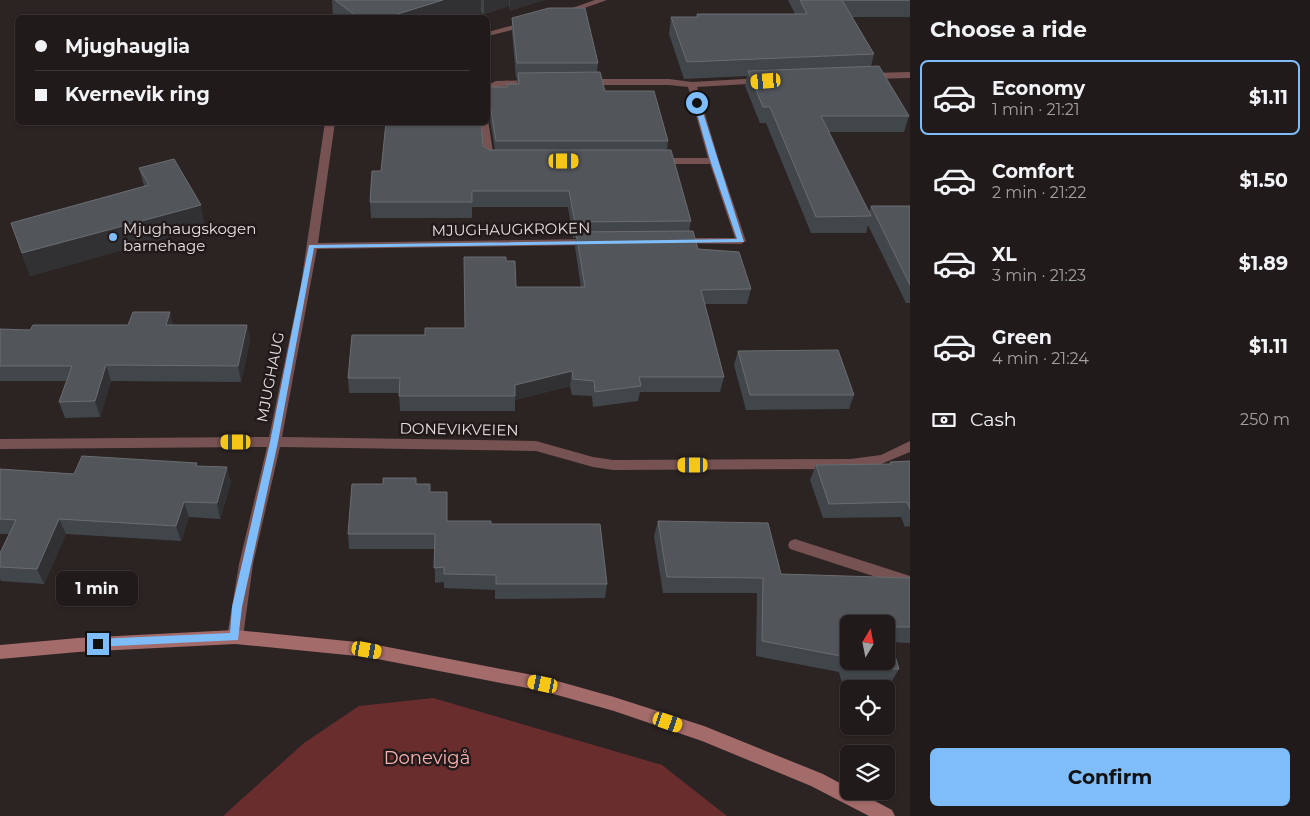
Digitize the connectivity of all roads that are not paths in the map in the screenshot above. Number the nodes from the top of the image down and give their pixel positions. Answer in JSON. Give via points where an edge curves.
{"nodes":[{"id":1,"x":602,"y":0,"type":"edge"},
{"id":2,"x":552,"y":16,"type":"edge"},
{"id":3,"x":535,"y":22,"type":"edge"},
{"id":4,"x":490,"y":33,"type":"edge"},
{"id":5,"x":910,"y":75,"type":"edge"},
{"id":6,"x":862,"y":76,"type":"edge"},
{"id":7,"x":773,"y":80,"type":"edge"},
{"id":8,"x":541,"y":82,"type":"edge"},
{"id":9,"x":580,"y":82,"type":"edge"},
{"id":10,"x":692,"y":85,"type":"junction"},
{"id":11,"x":490,"y":87,"type":"edge"},
{"id":12,"x":330,"y":125,"type":"edge"},
{"id":13,"x":484,"y":125,"type":"edge"},
{"id":14,"x":714,"y":160,"type":"junction"},
{"id":15,"x":500,"y":161,"type":"edge"},
{"id":16,"x":646,"y":161,"type":"edge"},
{"id":17,"x":603,"y":242,"type":"edge"},
{"id":18,"x":672,"y":242,"type":"edge"},
{"id":19,"x":311,"y":246,"type":"junction"},
{"id":20,"x":274,"y":442,"type":"junction"},
{"id":21,"x":0,"y":444,"type":"edge"},
{"id":22,"x":910,"y":446,"type":"edge"},
{"id":23,"x":795,"y":545,"type":"dead end"},
{"id":24,"x":910,"y":582,"type":"edge"},
{"id":25,"x":235,"y":637,"type":"junction"},
{"id":26,"x":0,"y":652,"type":"edge"},
{"id":27,"x":886,"y":816,"type":"edge"}],
"edges":[{"from":1,"to":2,"type":"street"},
{"from":3,"to":4,"type":"street"},
{"from":5,"to":6,"type":"street"},
{"from":7,"to":10,"type":"street"},
{"from":8,"to":11,"type":"street","via":[[504,83]]},
{"from":9,"to":10,"type":"street"},
{"from":10,"to":14,"type":"street"},
{"from":12,"to":19,"type":"street","name":"MJUGHAUG"},
{"from":13,"to":15,"type":"street","via":[[490,161]]},
{"from":14,"to":16,"type":"street"},
{"from":14,"to":18,"type":"street","via":[[741,240]]},
{"from":17,"to":19,"type":"street","name":"MJUGHAUGKROKEN"},
{"from":19,"to":20,"type":"street","name":"MJUGHAUG"},
{"from":20,"to":21,"type":"street","name":"DONEVIKVEIEN"},
{"from":20,"to":22,"type":"street","name":"DONEVIKVEIEN","via":[[536,446],[592,464],[613,465],[850,464],[879,462]]},
{"from":20,"to":25,"type":"street","name":"MJUGHAUG","via":[[237,607]]},
{"from":23,"to":24,"type":"street"},
{"from":25,"to":26,"type":"main road"},
{"from":25,"to":27,"type":"main road","via":[[367,650],[543,684],[704,734],[817,780]]}]}
